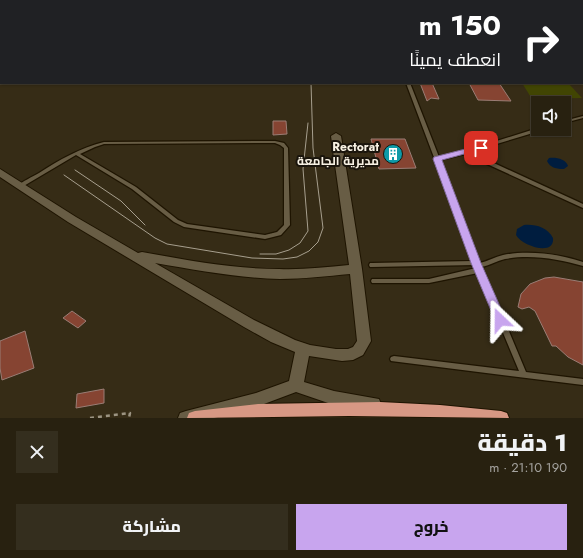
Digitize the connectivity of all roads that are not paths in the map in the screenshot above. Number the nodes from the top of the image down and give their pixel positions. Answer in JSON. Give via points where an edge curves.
{"nodes":[{"id":1,"x":408,"y":84,"type":"edge"},
{"id":2,"x":583,"y":117,"type":"edge"},
{"id":3,"x":571,"y":120,"type":"edge"},
{"id":4,"x":531,"y":132,"type":"edge"},
{"id":5,"x":336,"y":136,"type":"dead end"},
{"id":6,"x":466,"y":152,"type":"junction"},
{"id":7,"x":77,"y":154,"type":"junction"},
{"id":8,"x":437,"y":159,"type":"junction"},
{"id":9,"x":0,"y":172,"type":"edge"},
{"id":10,"x":20,"y":186,"type":"junction"},
{"id":11,"x":583,"y":206,"type":"edge"},
{"id":12,"x":134,"y":255,"type":"junction"},
{"id":13,"x":583,"y":264,"type":"edge"},
{"id":14,"x":372,"y":265,"type":"dead end"},
{"id":15,"x":478,"y":266,"type":"junction"},
{"id":16,"x":356,"y":269,"type":"junction"},
{"id":17,"x":374,"y":282,"type":"dead end"},
{"id":18,"x":303,"y":349,"type":"junction"},
{"id":19,"x":394,"y":359,"type":"dead end"},
{"id":20,"x":524,"y":375,"type":"junction"},
{"id":21,"x":583,"y":382,"type":"edge"},
{"id":22,"x":296,"y":385,"type":"junction"},
{"id":23,"x":415,"y":410,"type":"junction"},
{"id":24,"x":186,"y":418,"type":"edge"},
{"id":25,"x":194,"y":418,"type":"edge"},
{"id":26,"x":501,"y":418,"type":"edge"}],
"edges":[{"from":1,"to":8,"type":"lane"},
{"from":2,"to":3,"type":"lane"},
{"from":4,"to":6,"type":"lane"},
{"from":5,"to":16,"type":"street"},
{"from":6,"to":8,"type":"lane"},
{"from":6,"to":11,"type":"lane"},
{"from":7,"to":7,"type":"lane","via":[[93,146],[115,142],[279,143],[286,148],[287,225],[279,234],[265,237],[186,226],[134,188]]},
{"from":7,"to":10,"type":"lane"},
{"from":8,"to":15,"type":"lane"},
{"from":9,"to":10,"type":"street"},
{"from":10,"to":12,"type":"street"},
{"from":12,"to":16,"type":"street","via":[[259,273],[299,274]]},
{"from":12,"to":18,"type":"street","via":[[271,335]]},
{"from":13,"to":15,"type":"lane","via":[[574,260],[538,256],[504,257]]},
{"from":14,"to":15,"type":"lane"},
{"from":15,"to":17,"type":"lane","via":[[429,280]]},
{"from":15,"to":20,"type":"lane"},
{"from":16,"to":18,"type":"street","via":[[363,346],[354,354],[344,356]]},
{"from":18,"to":22,"type":"street"},
{"from":19,"to":20,"type":"lane"},
{"from":20,"to":21,"type":"lane"},
{"from":22,"to":23,"type":"street","via":[[336,399]]},
{"from":22,"to":24,"type":"street","via":[[256,400]]},
{"from":23,"to":25,"type":"highway","via":[[257,411]]},
{"from":23,"to":26,"type":"highway"}]}
